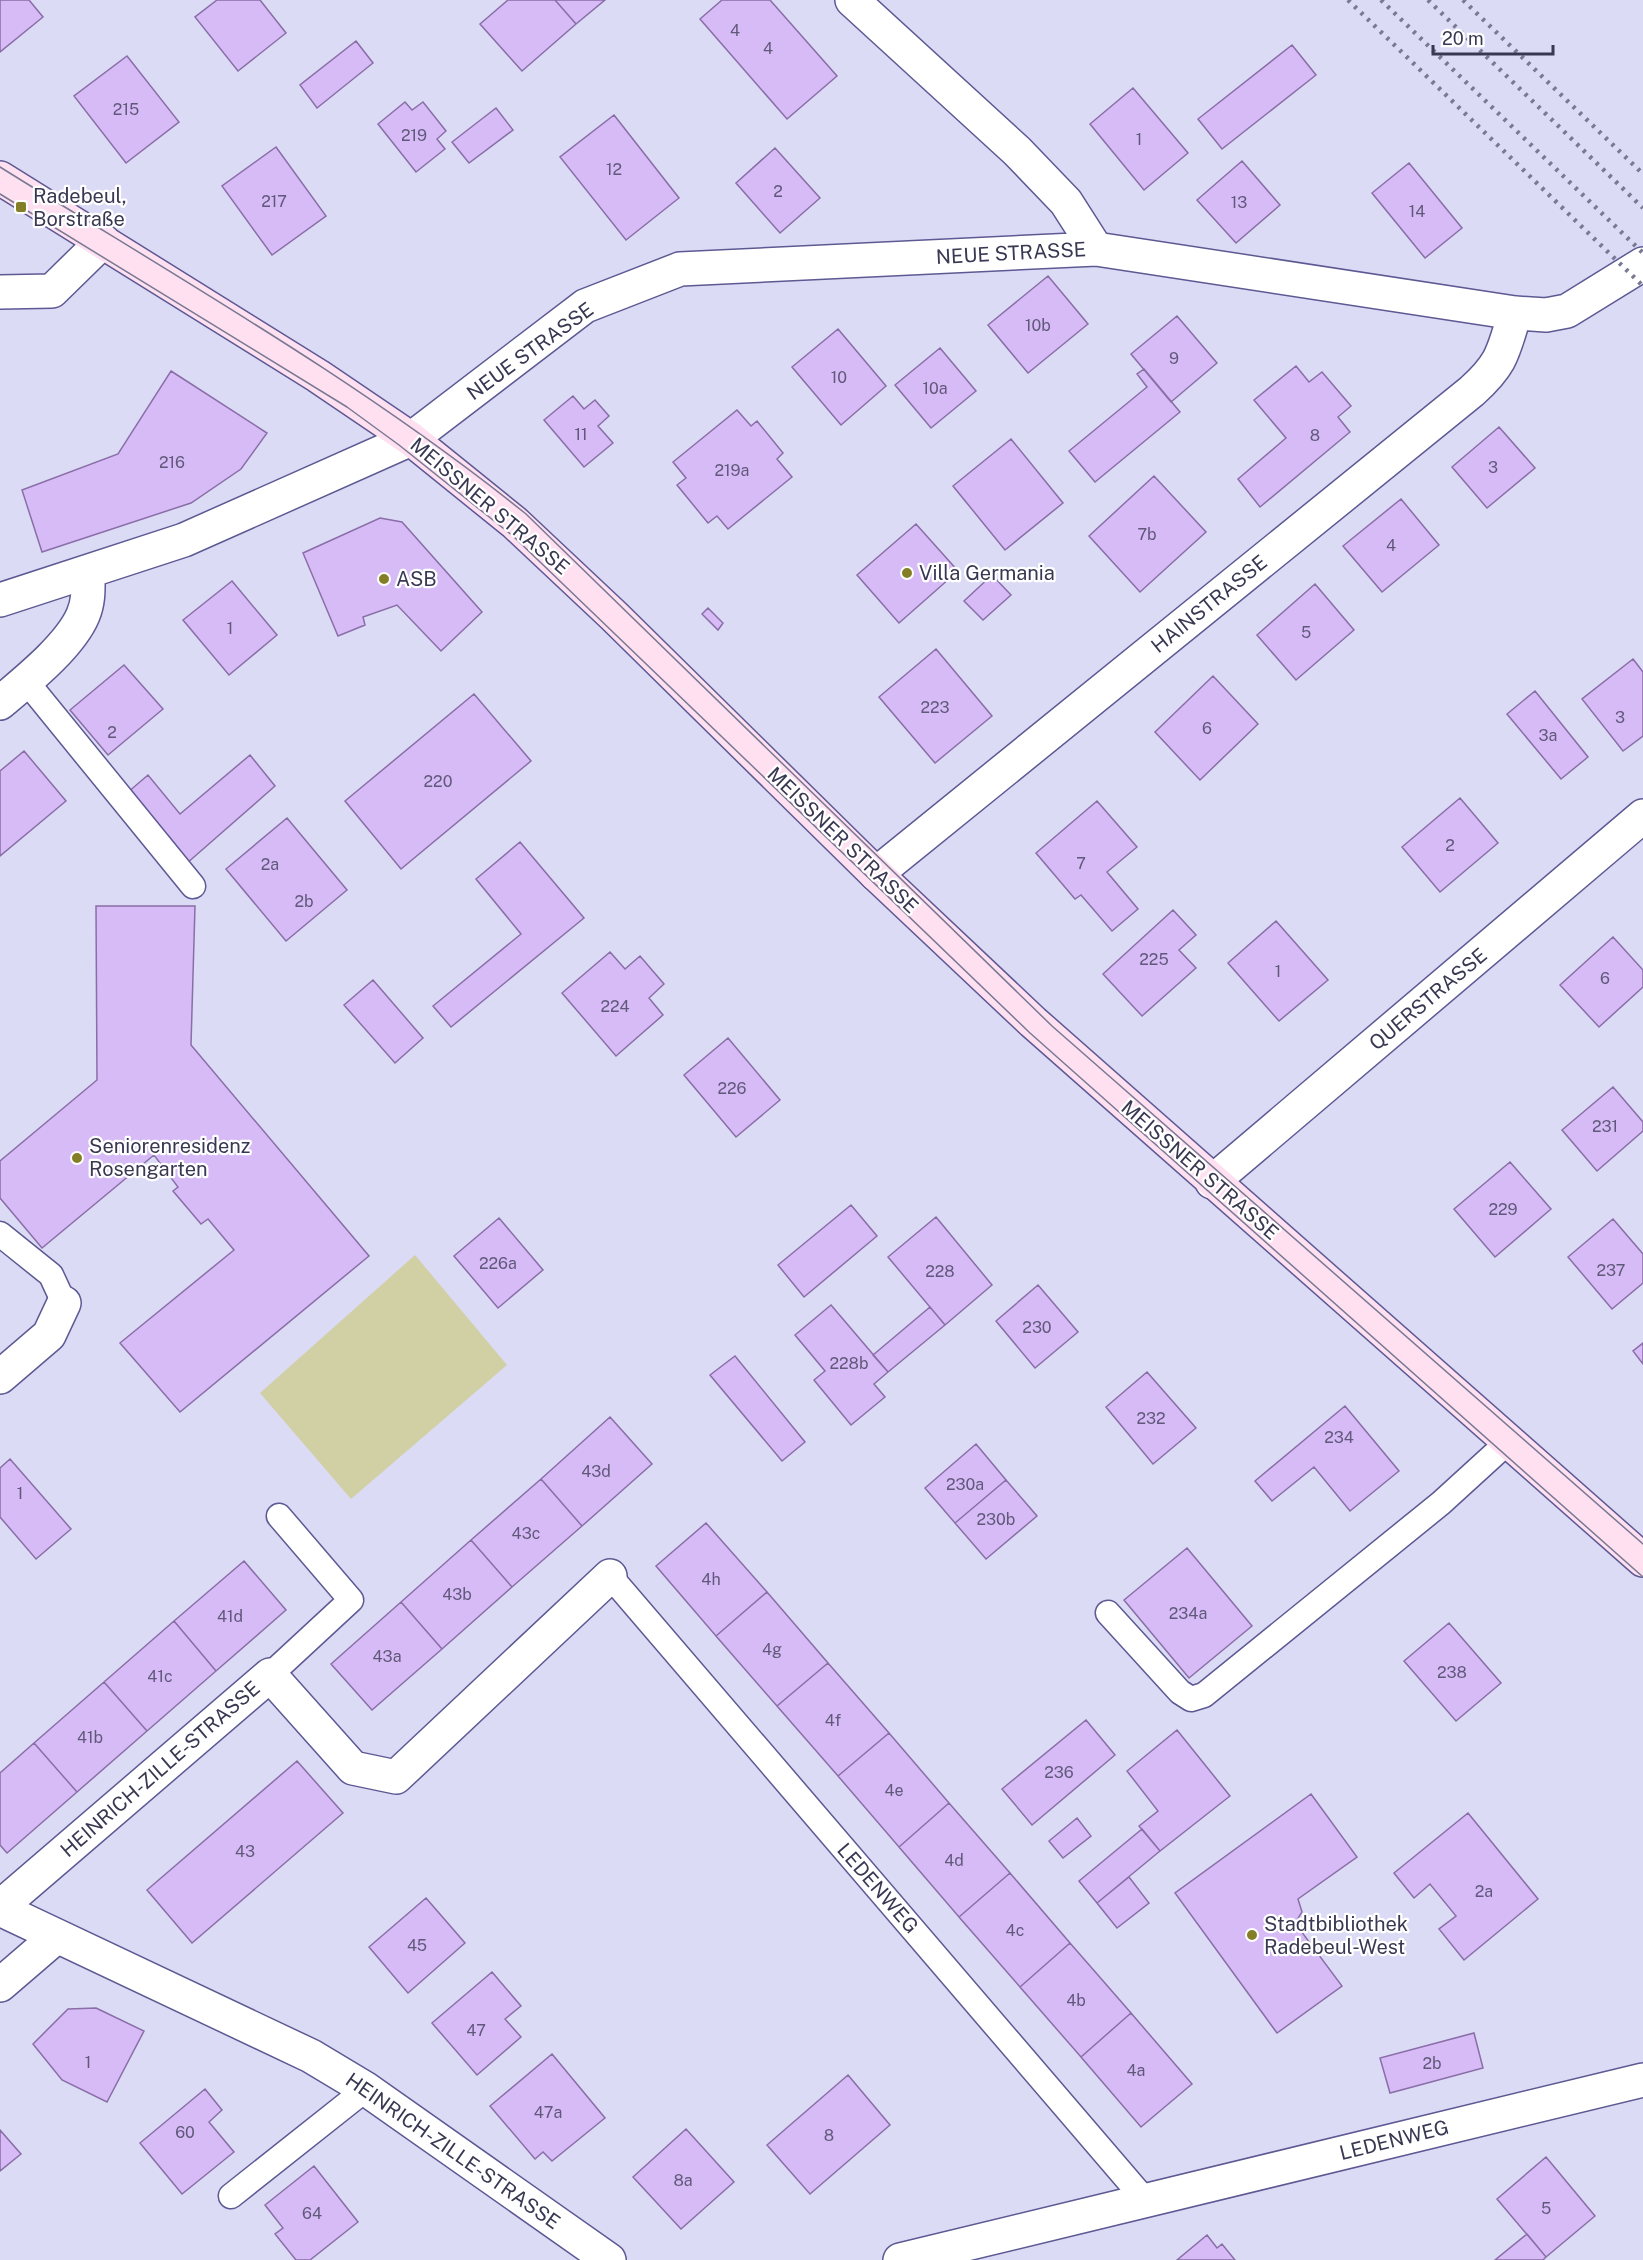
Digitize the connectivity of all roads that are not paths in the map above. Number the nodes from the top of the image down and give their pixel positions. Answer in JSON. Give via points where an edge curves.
{"nodes":[{"id":1,"x":852,"y":0,"type":"edge"},
{"id":2,"x":0,"y":178,"type":"edge"},
{"id":3,"x":103,"y":241,"type":"junction"},
{"id":4,"x":1096,"y":249,"type":"junction"},
{"id":5,"x":1643,"y":264,"type":"edge"},
{"id":6,"x":0,"y":292,"type":"edge"},
{"id":7,"x":1515,"y":313,"type":"junction"},
{"id":8,"x":411,"y":439,"type":"junction"},
{"id":9,"x":88,"y":574,"type":"junction"},
{"id":10,"x":0,"y":600,"type":"edge"},
{"id":11,"x":26,"y":681,"type":"junction"},
{"id":12,"x":0,"y":703,"type":"edge"},
{"id":13,"x":1643,"y":816,"type":"edge"},
{"id":14,"x":876,"y":874,"type":"junction"},
{"id":15,"x":193,"y":886,"type":"dead end"},
{"id":16,"x":1212,"y":1182,"type":"junction"},
{"id":17,"x":0,"y":1234,"type":"edge"},
{"id":18,"x":64,"y":1303,"type":"joint"},
{"id":19,"x":0,"y":1377,"type":"edge"},
{"id":20,"x":1509,"y":1441,"type":"junction"},
{"id":21,"x":279,"y":1516,"type":"dead end"},
{"id":22,"x":1643,"y":1560,"type":"edge"},
{"id":23,"x":610,"y":1575,"type":"joint"},
{"id":24,"x":1108,"y":1613,"type":"dead end"},
{"id":25,"x":270,"y":1675,"type":"junction"},
{"id":26,"x":0,"y":1908,"type":"edge"},
{"id":27,"x":57,"y":1936,"type":"junction"},
{"id":28,"x":0,"y":1985,"type":"edge"},
{"id":29,"x":1643,"y":2080,"type":"edge"},
{"id":30,"x":366,"y":2089,"type":"junction"},
{"id":31,"x":231,"y":2196,"type":"dead end"},
{"id":32,"x":1145,"y":2200,"type":"junction"},
{"id":33,"x":609,"y":2260,"type":"edge"},
{"id":34,"x":900,"y":2260,"type":"edge"}],
"edges":[{"from":1,"to":4,"type":"street","via":[[1017,151],[1066,202]]},
{"from":2,"to":3,"type":"main road","name":"MEISSNER STRASSE"},
{"from":3,"to":6,"type":"street","via":[[52,291]]},
{"from":3,"to":8,"type":"main road","name":"MEISSNER STRASSE"},
{"from":4,"to":7,"type":"street","name":"NEUE STRASSE"},
{"from":4,"to":8,"type":"street","name":"NEUE STRASSE","via":[[680,269],[585,306]]},
{"from":5,"to":7,"type":"street","name":"NEUE STRASSE","via":[[1567,311],[1546,315]]},
{"from":7,"to":14,"type":"street","name":"HAINSTRASSE","via":[[1494,371],[1472,391]]},
{"from":8,"to":9,"type":"street","name":"NEUE STRASSE","via":[[184,540]]},
{"from":8,"to":14,"type":"main road","name":"MEISSNER STRASSE","via":[[515,523],[606,608]]},
{"from":9,"to":10,"type":"street","name":"NEUE STRASSE"},
{"from":9,"to":11,"type":"street","via":[[89,595],[83,617]]},
{"from":11,"to":12,"type":"street"},
{"from":11,"to":15,"type":"lane"},
{"from":13,"to":16,"type":"street","name":"QUERSTRASSE"},
{"from":14,"to":16,"type":"main road","name":"MEISSNER STRASSE","via":[[1033,1022]]},
{"from":16,"to":20,"type":"main road","name":"MEISSNER STRASSE"},
{"from":17,"to":18,"type":"lane","via":[[51,1275]]},
{"from":18,"to":19,"type":"street","via":[[49,1335]]},
{"from":20,"to":22,"type":"main road","name":"MEISSNER STRASSE"},
{"from":20,"to":24,"type":"lane","via":[[1441,1503],[1204,1695],[1191,1699],[1180,1692]]},
{"from":21,"to":25,"type":"lane","via":[[351,1600]]},
{"from":23,"to":25,"type":"street","name":"HEINRICH-ZILLE-STRASSE","via":[[396,1777],[353,1768]]},
{"from":23,"to":32,"type":"lane","name":"LEDENWEG"},
{"from":25,"to":26,"type":"street","name":"HEINRICH-ZILLE-STRASSE"},
{"from":26,"to":27,"type":"street","name":"HEINRICH-ZILLE-STRASSE"},
{"from":27,"to":28,"type":"street"},
{"from":27,"to":30,"type":"street","name":"HEINRICH-ZILLE-STRASSE","via":[[311,2056]]},
{"from":29,"to":32,"type":"street","name":"LEDENWEG"},
{"from":30,"to":31,"type":"lane"},
{"from":30,"to":33,"type":"street","name":"HEINRICH-ZILLE-STRASSE"},
{"from":32,"to":34,"type":"street","name":"LEDENWEG"}]}
